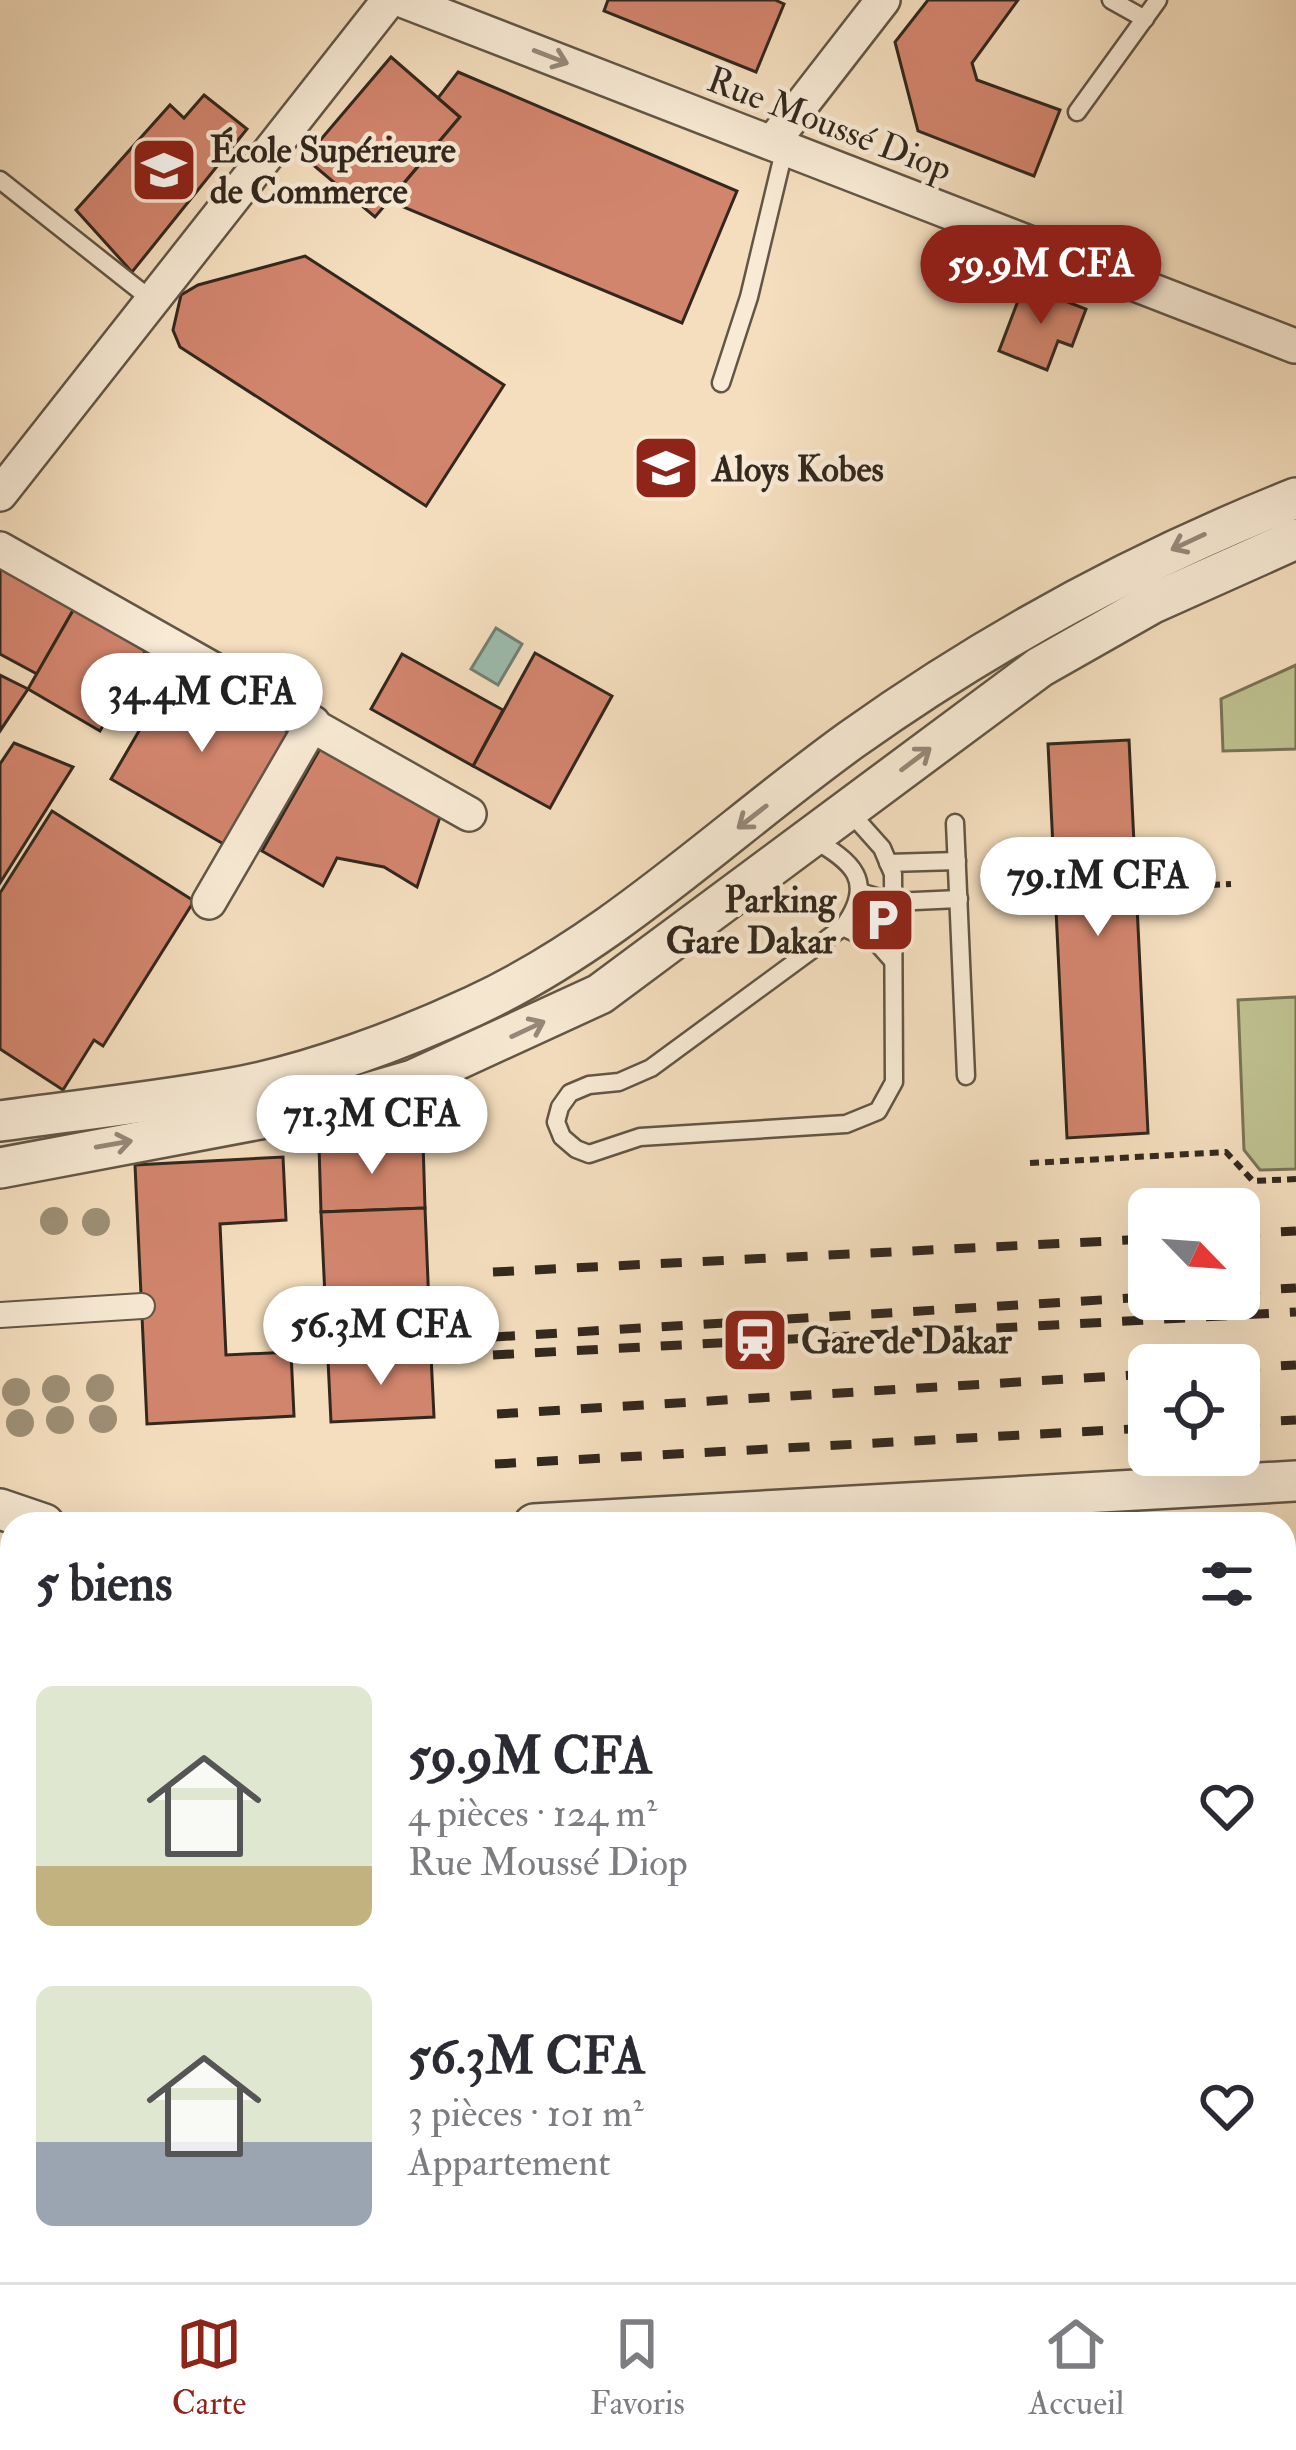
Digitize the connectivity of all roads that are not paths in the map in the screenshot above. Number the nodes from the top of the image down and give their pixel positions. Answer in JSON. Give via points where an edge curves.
{"nodes":[{"id":1,"x":389,"y":0,"type":"edge"},
{"id":2,"x":402,"y":0,"type":"edge"},
{"id":3,"x":883,"y":0,"type":"edge"},
{"id":4,"x":1111,"y":0,"type":"edge"},
{"id":5,"x":1158,"y":0,"type":"edge"},
{"id":6,"x":1145,"y":19,"type":"junction"},
{"id":7,"x":1077,"y":112,"type":"dead end"},
{"id":8,"x":779,"y":145,"type":"junction"},
{"id":9,"x":0,"y":180,"type":"edge"},
{"id":10,"x":153,"y":301,"type":"junction"},
{"id":11,"x":1296,"y":347,"type":"edge"},
{"id":12,"x":721,"y":383,"type":"dead end"},
{"id":13,"x":0,"y":494,"type":"edge"},
{"id":14,"x":1296,"y":498,"type":"edge"},
{"id":15,"x":1296,"y":539,"type":"edge"},
{"id":16,"x":0,"y":548,"type":"edge"},
{"id":17,"x":314,"y":723,"type":"junction"},
{"id":18,"x":848,"y":810,"type":"junction"},
{"id":19,"x":469,"y":814,"type":"dead end"},
{"id":20,"x":955,"y":823,"type":"dead end"},
{"id":21,"x":810,"y":838,"type":"junction"},
{"id":22,"x":957,"y":861,"type":"junction"},
{"id":23,"x":888,"y":863,"type":"junction"},
{"id":24,"x":860,"y":892,"type":"junction"},
{"id":25,"x":959,"y":899,"type":"junction"},
{"id":26,"x":209,"y":902,"type":"dead end"},
{"id":27,"x":892,"y":902,"type":"junction"},
{"id":28,"x":843,"y":927,"type":"junction"},
{"id":29,"x":893,"y":961,"type":"junction"},
{"id":30,"x":966,"y":1076,"type":"dead end"},
{"id":31,"x":0,"y":1121,"type":"edge"},
{"id":32,"x":0,"y":1168,"type":"edge"},
{"id":33,"x":142,"y":1306,"type":"dead end"},
{"id":34,"x":0,"y":1315,"type":"edge"},
{"id":35,"x":1296,"y":1481,"type":"edge"},
{"id":36,"x":747,"y":1512,"type":"edge"}],
"edges":[{"from":1,"to":10,"type":"street"},
{"from":2,"to":8,"type":"street","name":"Rue Moussé Diop","one_way":true},
{"from":3,"to":8,"type":"street"},
{"from":4,"to":6,"type":"lane"},
{"from":5,"to":6,"type":"lane"},
{"from":6,"to":7,"type":"lane"},
{"from":8,"to":11,"type":"street","name":"Rue Moussé Diop"},
{"from":8,"to":12,"type":"lane","via":[[749,297]]},
{"from":9,"to":10,"type":"lane"},
{"from":10,"to":13,"type":"street"},
{"from":14,"to":31,"type":"street","one_way":true,"via":[[1084,592],[967,663],[850,741],[628,913],[475,1006],[378,1046],[238,1087]]},
{"from":18,"to":15,"type":"street","one_way":true,"via":[[1040,667],[1151,604]]},
{"from":16,"to":17,"type":"street"},
{"from":17,"to":19,"type":"street"},
{"from":17,"to":26,"type":"street"},
{"from":18,"to":21,"type":"street"},
{"from":18,"to":23,"type":"lane"},
{"from":20,"to":22,"type":"lane"},
{"from":21,"to":24,"type":"lane","via":[[844,857]]},
{"from":32,"to":21,"type":"street","one_way":true,"via":[[313,1109],[413,1080],[600,994]]},
{"from":22,"to":23,"type":"lane"},
{"from":22,"to":25,"type":"lane"},
{"from":23,"to":27,"type":"lane"},
{"from":24,"to":27,"type":"lane"},
{"from":24,"to":28,"type":"lane"},
{"from":25,"to":27,"type":"lane"},
{"from":25,"to":30,"type":"lane"},
{"from":27,"to":29,"type":"lane"},
{"from":28,"to":29,"type":"lane"},
{"from":28,"to":29,"type":"lane","via":[[652,1068],[570,1093],[556,1122],[562,1137],[589,1154],[640,1137],[868,1117],[894,1082]]},
{"from":33,"to":34,"type":"street"},
{"from":35,"to":36,"type":"street"}]}
